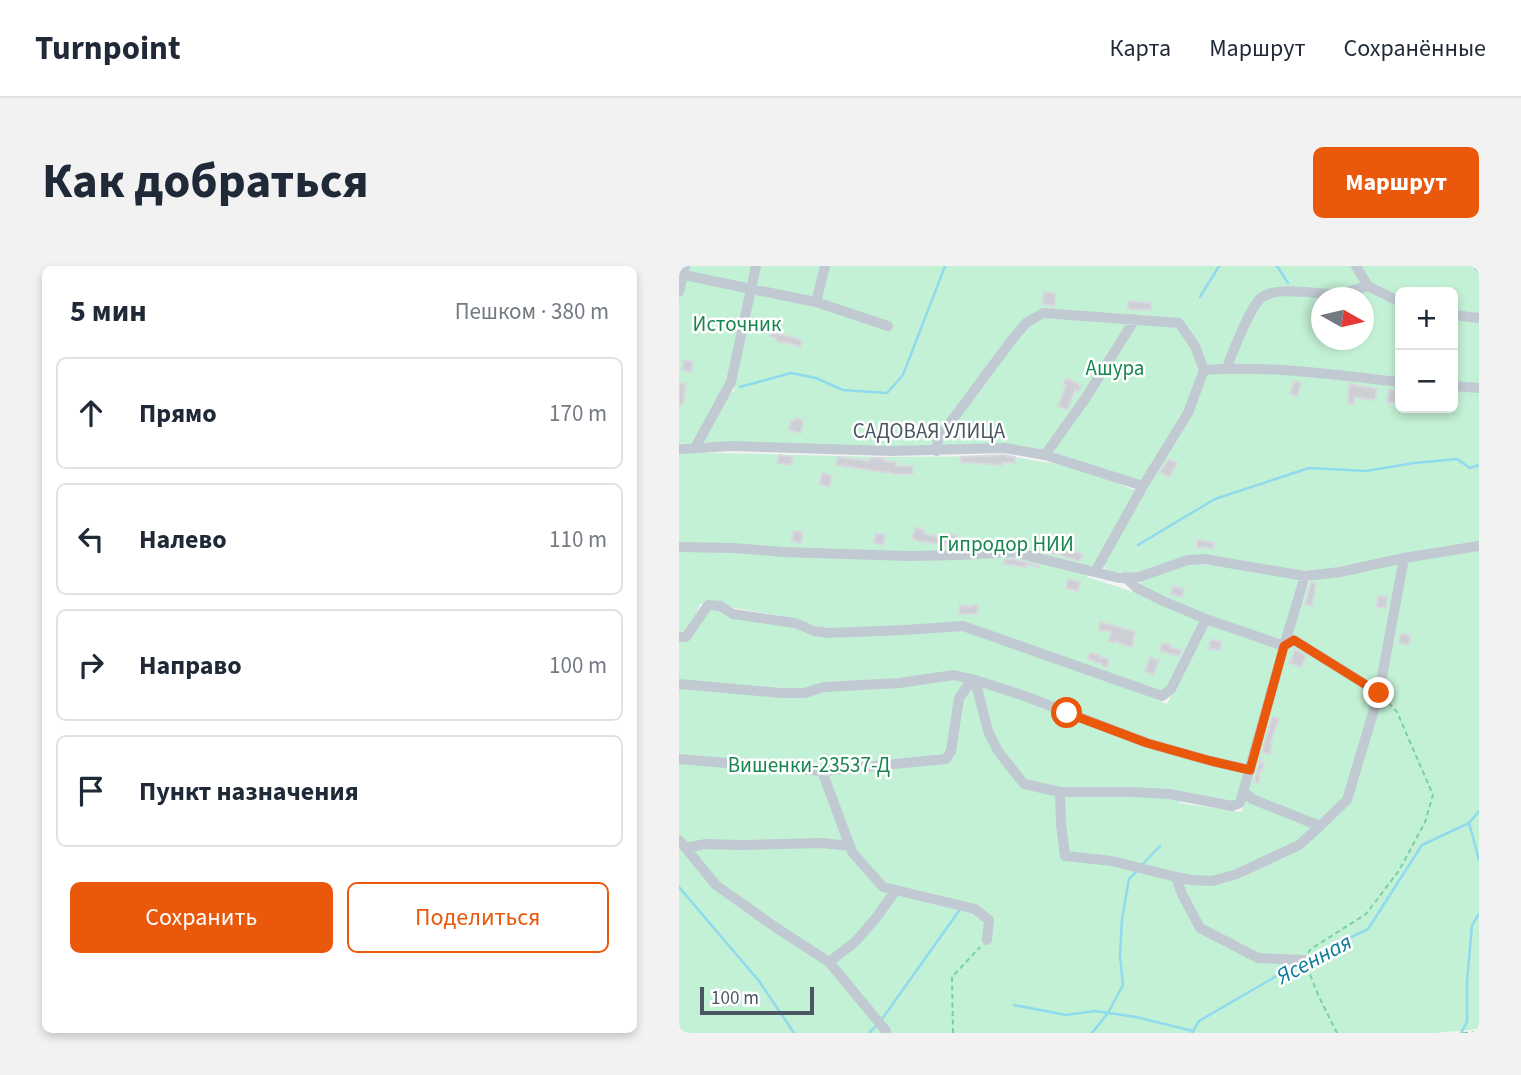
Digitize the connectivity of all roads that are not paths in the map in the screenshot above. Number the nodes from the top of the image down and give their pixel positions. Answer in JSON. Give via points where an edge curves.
{"nodes":[{"id":1,"x":755,"y":266,"type":"edge"},
{"id":2,"x":825,"y":266,"type":"edge"},
{"id":3,"x":1356,"y":266,"type":"edge"},
{"id":4,"x":682,"y":272,"type":"edge"},
{"id":5,"x":1368,"y":285,"type":"junction"},
{"id":6,"x":751,"y":289,"type":"junction"},
{"id":7,"x":679,"y":292,"type":"edge"},
{"id":8,"x":1395,"y":299,"type":"edge"},
{"id":9,"x":816,"y":302,"type":"junction"},
{"id":10,"x":1458,"y":316,"type":"edge"},
{"id":11,"x":1479,"y":318,"type":"edge"},
{"id":12,"x":1135,"y":319,"type":"junction"},
{"id":13,"x":888,"y":326,"type":"dead end"},
{"id":14,"x":1228,"y":369,"type":"junction"},
{"id":15,"x":1204,"y":370,"type":"junction"},
{"id":16,"x":1395,"y":381,"type":"edge"},
{"id":17,"x":1458,"y":386,"type":"edge"},
{"id":18,"x":1479,"y":388,"type":"edge"},
{"id":19,"x":679,"y":449,"type":"edge"},
{"id":20,"x":695,"y":449,"type":"junction"},
{"id":21,"x":937,"y":451,"type":"junction"},
{"id":22,"x":1045,"y":455,"type":"junction"},
{"id":23,"x":1143,"y":486,"type":"junction"},
{"id":24,"x":1479,"y":546,"type":"edge"},
{"id":25,"x":679,"y":547,"type":"edge"},
{"id":26,"x":1403,"y":558,"type":"junction"},
{"id":27,"x":1095,"y":572,"type":"junction"},
{"id":28,"x":1305,"y":576,"type":"junction"},
{"id":29,"x":1125,"y":578,"type":"junction"},
{"id":30,"x":1206,"y":619,"type":"junction"},
{"id":31,"x":679,"y":637,"type":"edge"},
{"id":32,"x":1284,"y":646,"type":"junction"},
{"id":33,"x":975,"y":680,"type":"junction"},
{"id":34,"x":679,"y":684,"type":"edge"},
{"id":35,"x":1379,"y":693,"type":"junction"},
{"id":36,"x":679,"y":759,"type":"edge"},
{"id":37,"x":1250,"y":770,"type":"junction"},
{"id":38,"x":822,"y":771,"type":"junction"},
{"id":39,"x":1244,"y":790,"type":"junction"},
{"id":40,"x":1060,"y":792,"type":"junction"},
{"id":41,"x":1320,"y":826,"type":"junction"},
{"id":42,"x":682,"y":844,"type":"edge"},
{"id":43,"x":850,"y":846,"type":"junction"},
{"id":44,"x":1176,"y":877,"type":"junction"},
{"id":45,"x":896,"y":890,"type":"junction"},
{"id":46,"x":987,"y":940,"type":"road end"},
{"id":47,"x":1304,"y":960,"type":"road end"},
{"id":48,"x":829,"y":962,"type":"junction"},
{"id":49,"x":886,"y":1031,"type":"edge"}],
"edges":[{"from":1,"to":6,"type":"street"},
{"from":2,"to":9,"type":"street"},
{"from":3,"to":5,"type":"street"},
{"from":4,"to":6,"type":"street"},
{"from":4,"to":7,"type":"street"},
{"from":5,"to":8,"type":"street"},
{"from":5,"to":14,"type":"street","via":[[1338,294],[1304,291],[1263,297]]},
{"from":6,"to":9,"type":"street"},
{"from":6,"to":20,"type":"street","via":[[731,382]]},
{"from":9,"to":13,"type":"street"},
{"from":10,"to":11,"type":"street"},
{"from":12,"to":15,"type":"street","via":[[1179,323]]},
{"from":12,"to":21,"type":"street","via":[[1043,313],[1026,323],[938,439]]},
{"from":12,"to":22,"type":"street"},
{"from":14,"to":15,"type":"street"},
{"from":14,"to":16,"type":"street"},
{"from":15,"to":23,"type":"street","via":[[1188,413]]},
{"from":17,"to":18,"type":"street"},
{"from":19,"to":20,"type":"street","name":"САДОВАЯ УЛИЦА"},
{"from":20,"to":21,"type":"street","name":"САДОВАЯ УЛИЦА"},
{"from":21,"to":22,"type":"street","name":"САДОВАЯ УЛИЦА","via":[[1004,448]]},
{"from":22,"to":23,"type":"street","name":"САДОВАЯ УЛИЦА"},
{"from":23,"to":27,"type":"street"},
{"from":24,"to":26,"type":"street"},
{"from":25,"to":27,"type":"street","via":[[909,556],[1013,552]]},
{"from":26,"to":28,"type":"street"},
{"from":26,"to":35,"type":"street"},
{"from":27,"to":29,"type":"street"},
{"from":28,"to":29,"type":"street","via":[[1196,559]]},
{"from":28,"to":32,"type":"street"},
{"from":29,"to":30,"type":"street","via":[[1137,588]]},
{"from":30,"to":31,"type":"street","via":[[1171,689],[1162,696],[963,626],[828,633],[708,605],[686,637]]},
{"from":30,"to":32,"type":"street"},
{"from":32,"to":35,"type":"street","via":[[1294,640]]},
{"from":32,"to":37,"type":"street"},
{"from":33,"to":34,"type":"street","via":[[954,674],[824,687],[805,693]]},
{"from":33,"to":37,"type":"street","via":[[1147,743]]},
{"from":33,"to":38,"type":"street","via":[[959,698],[946,759]]},
{"from":33,"to":40,"type":"street","via":[[998,751],[1024,784]]},
{"from":35,"to":41,"type":"street","via":[[1347,800]]},
{"from":36,"to":38,"type":"street"},
{"from":37,"to":39,"type":"street"},
{"from":38,"to":43,"type":"street"},
{"from":39,"to":40,"type":"street","via":[[1240,803],[1232,806],[1132,792]]},
{"from":39,"to":41,"type":"street","via":[[1252,799]]},
{"from":40,"to":44,"type":"street","via":[[1065,856],[1112,861]]},
{"from":41,"to":44,"type":"street","via":[[1299,845],[1237,874],[1212,881]]},
{"from":42,"to":43,"type":"street","via":[[822,842]]},
{"from":42,"to":48,"type":"street","via":[[716,885]]},
{"from":43,"to":45,"type":"street","via":[[883,887]]},
{"from":44,"to":47,"type":"street","via":[[1200,928],[1258,958]]},
{"from":45,"to":46,"type":"street","via":[[975,909],[989,920]]},
{"from":45,"to":48,"type":"street","via":[[855,942]]},
{"from":48,"to":49,"type":"street"}]}
